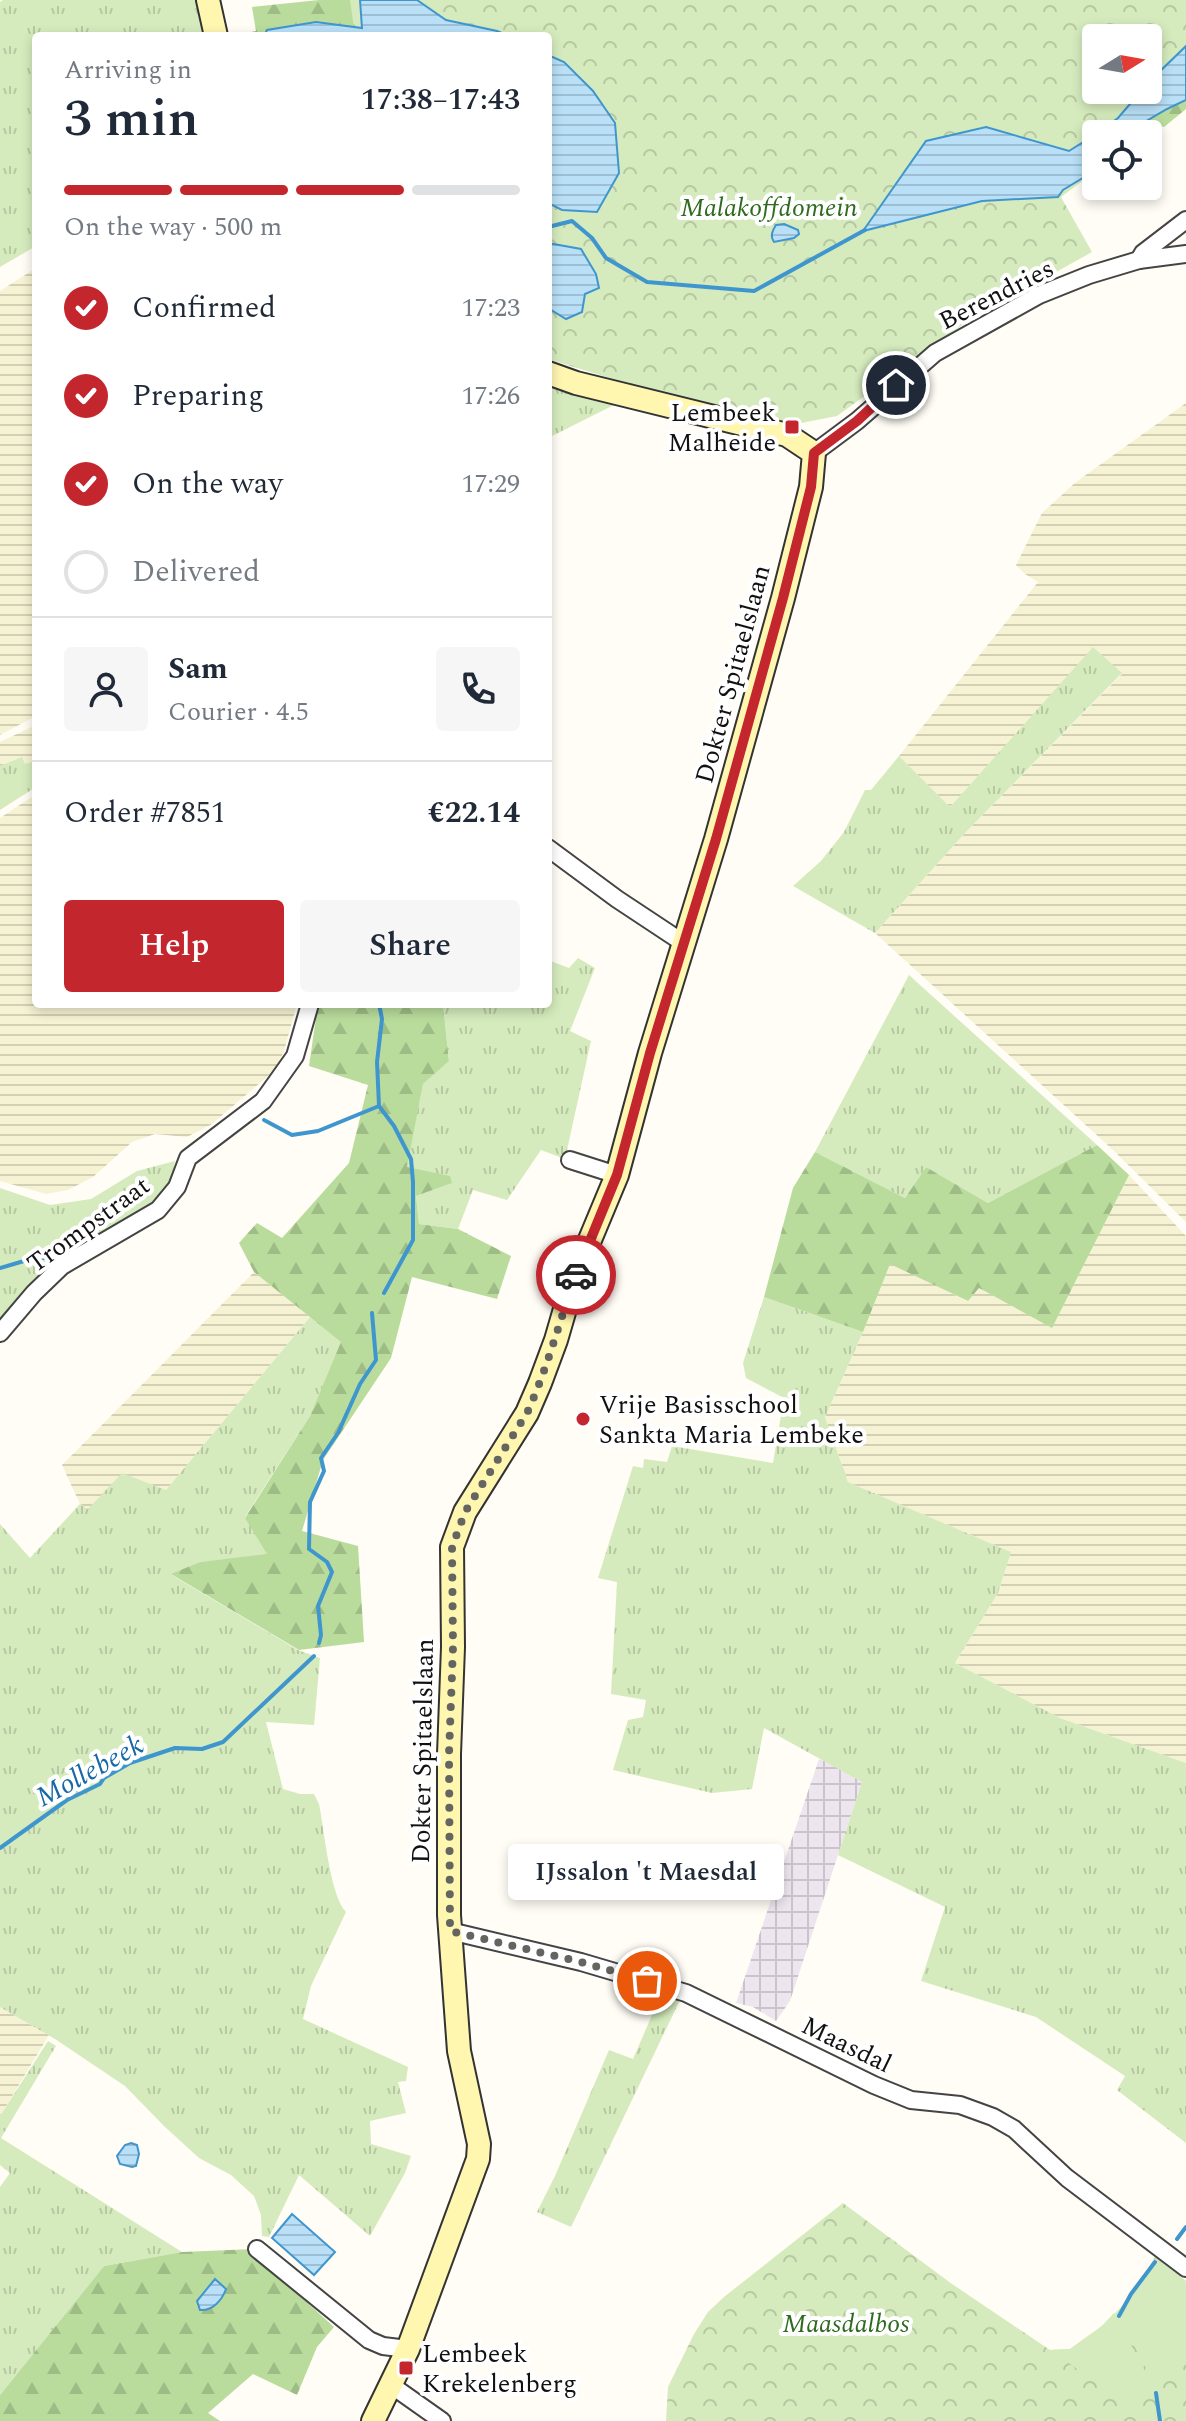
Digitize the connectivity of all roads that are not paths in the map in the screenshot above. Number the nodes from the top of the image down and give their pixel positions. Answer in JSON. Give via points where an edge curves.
{"nodes":[{"id":1,"x":208,"y":0,"type":"edge"},
{"id":2,"x":215,"y":32,"type":"edge"},
{"id":3,"x":1186,"y":220,"type":"edge"},
{"id":4,"x":1186,"y":254,"type":"edge"},
{"id":5,"x":1139,"y":260,"type":"junction"},
{"id":6,"x":552,"y":374,"type":"edge"},
{"id":7,"x":813,"y":463,"type":"junction"},
{"id":8,"x":552,"y":851,"type":"edge"},
{"id":9,"x":685,"y":944,"type":"junction"},
{"id":10,"x":309,"y":1008,"type":"edge"},
{"id":11,"x":570,"y":1160,"type":"dead end"},
{"id":12,"x":617,"y":1175,"type":"junction"},
{"id":13,"x":0,"y":1333,"type":"edge"},
{"id":14,"x":450,"y":1931,"type":"junction"},
{"id":15,"x":257,"y":2249,"type":"dead end"},
{"id":16,"x":1186,"y":2268,"type":"edge"},
{"id":17,"x":408,"y":2349,"type":"junction"},
{"id":18,"x":391,"y":2385,"type":"junction"},
{"id":19,"x":373,"y":2421,"type":"edge"},
{"id":20,"x":442,"y":2421,"type":"edge"}],
"edges":[{"from":1,"to":2,"type":"street"},
{"from":3,"to":5,"type":"street"},
{"from":4,"to":5,"type":"street","name":"Berendries"},
{"from":5,"to":7,"type":"street","name":"Berendries","via":[[1039,295],[935,353]]},
{"from":6,"to":7,"type":"street","via":[[787,435]]},
{"from":7,"to":9,"type":"street","name":"Dokter Spitaelslaan","via":[[783,598]]},
{"from":8,"to":9,"type":"street"},
{"from":9,"to":12,"type":"street","name":"Dokter Spitaelslaan"},
{"from":10,"to":13,"type":"street","name":"Trompstraat","via":[[295,1056],[263,1101],[188,1158],[177,1187],[158,1210],[62,1266]]},
{"from":11,"to":12,"type":"street"},
{"from":12,"to":14,"type":"street","name":"Dokter Spitaelslaan","via":[[574,1278],[536,1393],[465,1512],[452,1547]]},
{"from":14,"to":16,"type":"street","name":"Maasdal","via":[[686,1993],[911,2100],[960,2105],[993,2117]]},
{"from":14,"to":17,"type":"street","name":"Dokter Spitaelslaan","via":[[459,2051],[478,2159]]},
{"from":15,"to":17,"type":"street","via":[[369,2340]]},
{"from":17,"to":18,"type":"street","name":"Dokter Spitaelslaan"},
{"from":18,"to":19,"type":"street","name":"Dokter Spitaelslaan"},
{"from":18,"to":20,"type":"street"}]}
